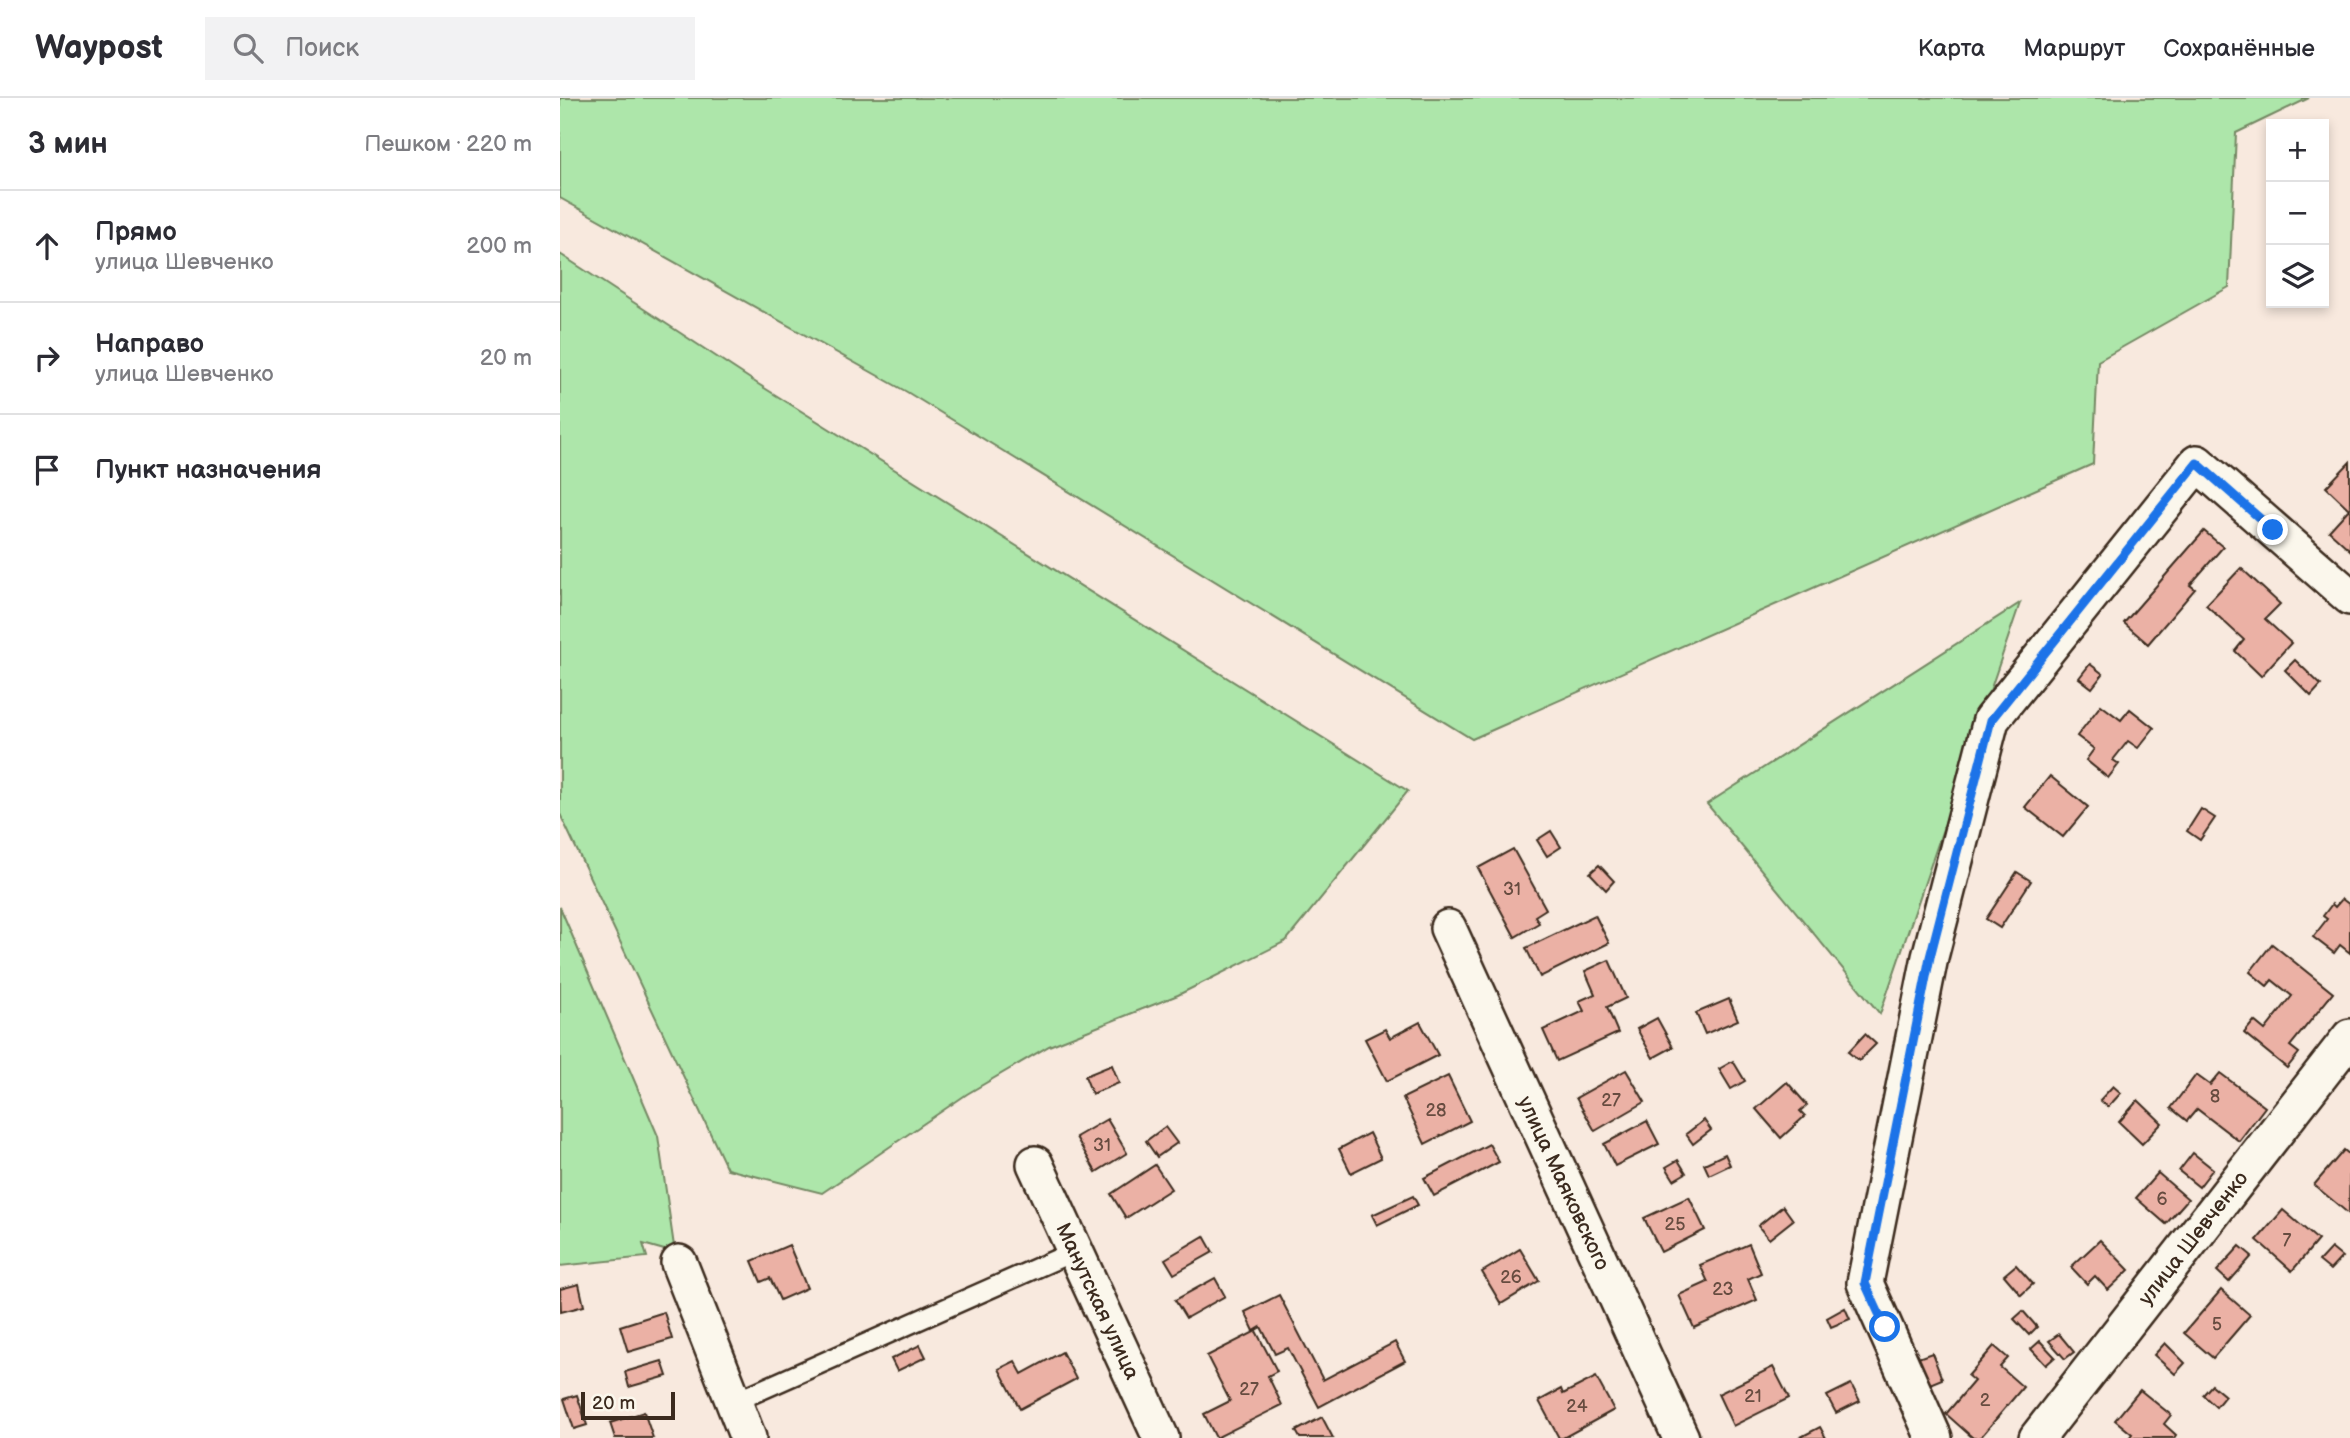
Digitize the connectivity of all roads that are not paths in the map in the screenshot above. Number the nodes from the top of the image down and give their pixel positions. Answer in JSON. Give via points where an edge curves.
{"nodes":[{"id":1,"x":2350,"y":597,"type":"edge"},
{"id":2,"x":1448,"y":928,"type":"dead end"},
{"id":3,"x":2350,"y":1037,"type":"edge"},
{"id":4,"x":1035,"y":1164,"type":"dead end"},
{"id":5,"x":1075,"y":1251,"type":"junction"},
{"id":6,"x":679,"y":1263,"type":"dead end"},
{"id":7,"x":734,"y":1402,"type":"junction"},
{"id":8,"x":748,"y":1438,"type":"edge"},
{"id":9,"x":1161,"y":1438,"type":"edge"},
{"id":10,"x":1681,"y":1438,"type":"edge"},
{"id":11,"x":1934,"y":1438,"type":"edge"},
{"id":12,"x":2037,"y":1438,"type":"edge"}],
"edges":[{"from":1,"to":11,"type":"street","via":[[2197,463],[1991,720],[1930,957],[1865,1283]]},
{"from":2,"to":10,"type":"street","name":"улица Маяковского"},
{"from":3,"to":12,"type":"street","name":"улица Шевченко"},
{"from":4,"to":5,"type":"street","name":"Манутская улица"},
{"from":5,"to":7,"type":"lane"},
{"from":5,"to":9,"type":"street","name":"Манутская улица"},
{"from":6,"to":7,"type":"street"},
{"from":7,"to":8,"type":"street"}]}
